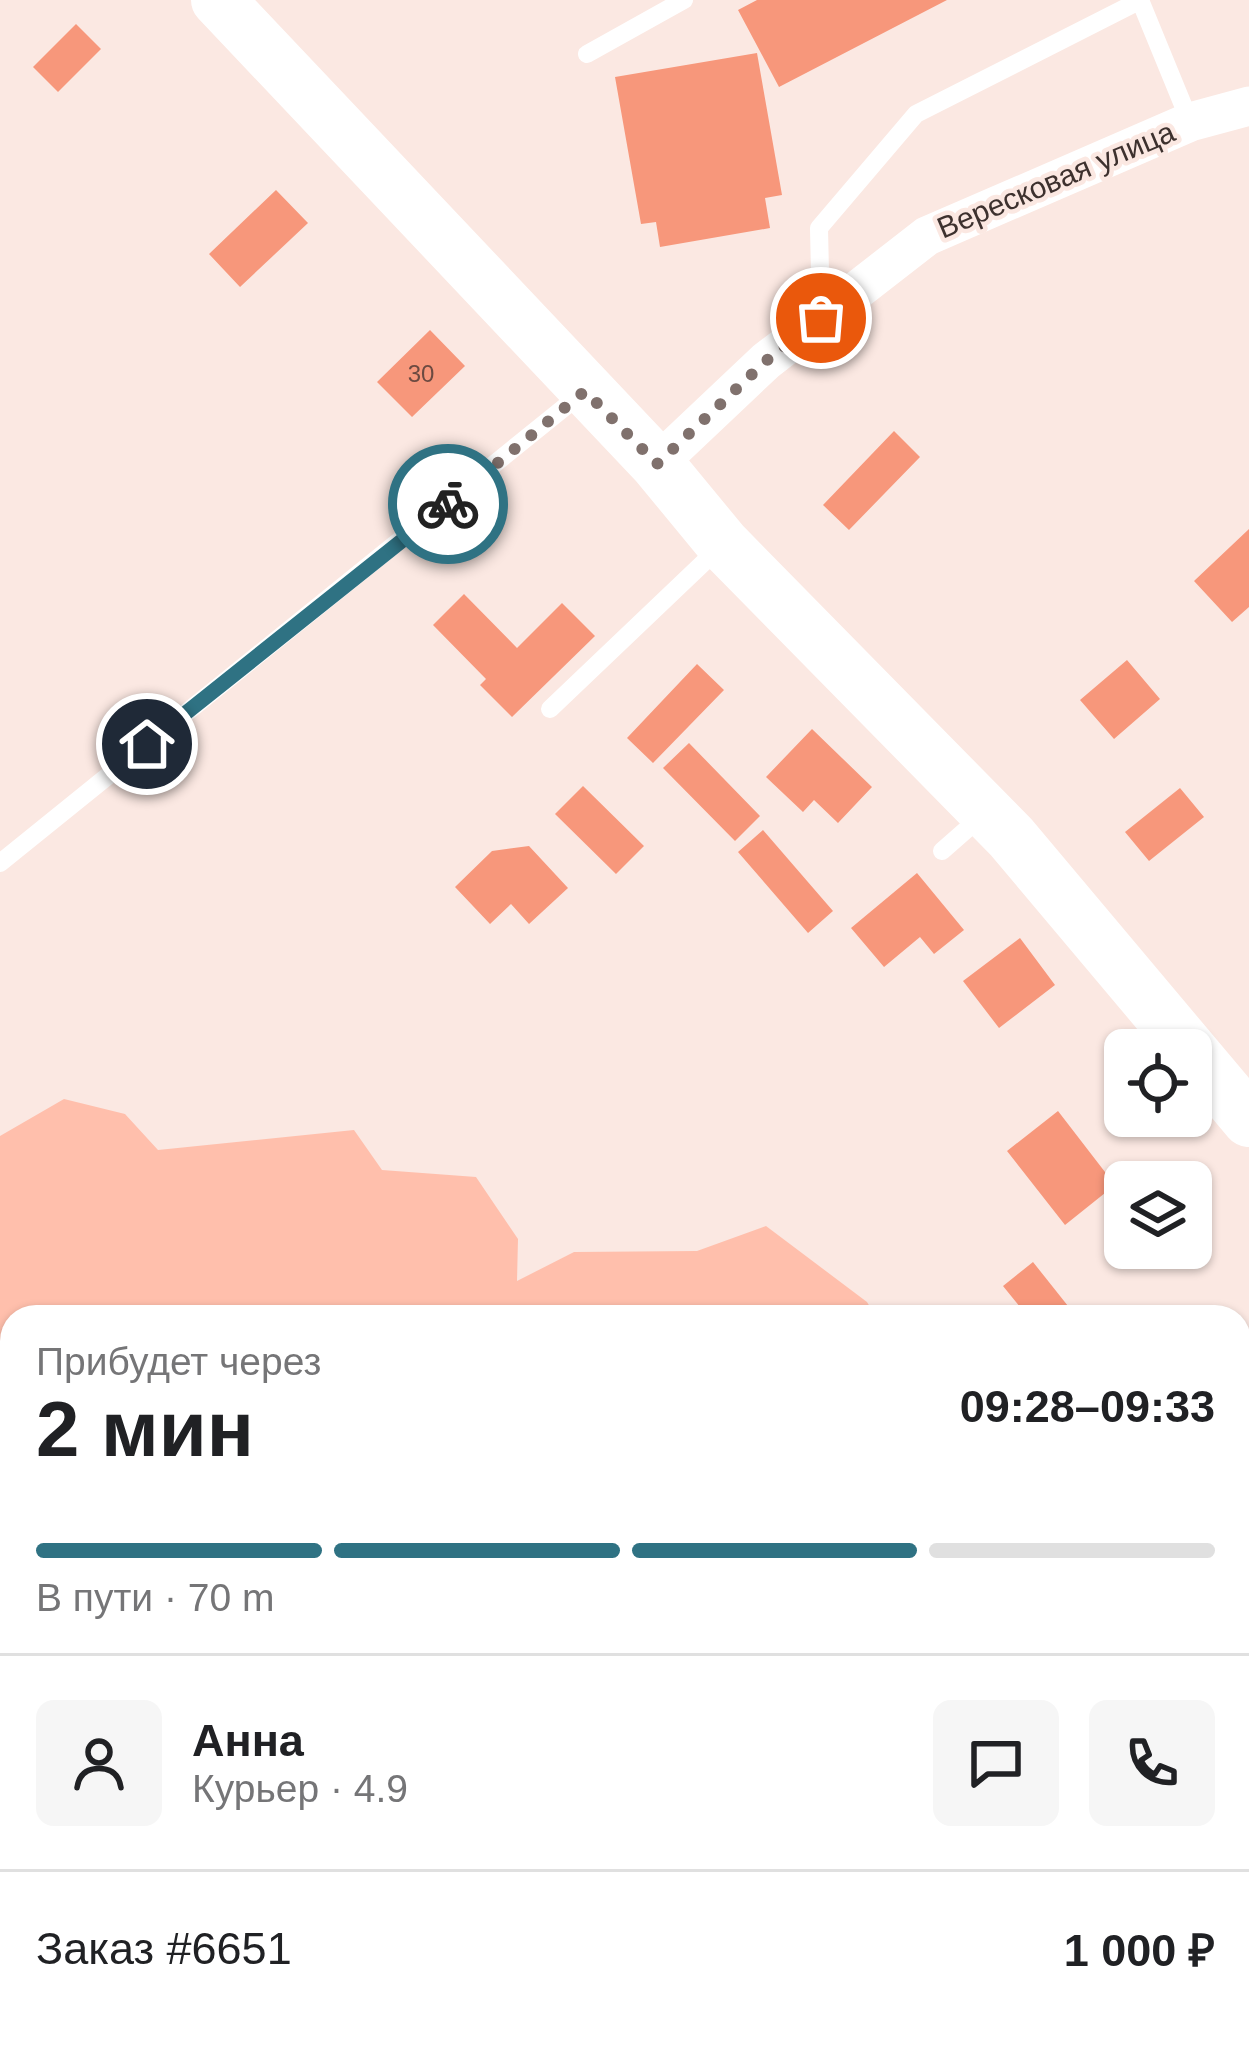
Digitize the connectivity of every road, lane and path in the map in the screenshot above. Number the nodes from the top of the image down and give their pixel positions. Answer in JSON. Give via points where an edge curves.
{"nodes":[{"id":1,"x":218,"y":0,"type":"edge"},
{"id":2,"x":684,"y":0,"type":"edge"},
{"id":3,"x":1138,"y":1,"type":"edge"},
{"id":4,"x":587,"y":54,"type":"dead end"},
{"id":5,"x":1249,"y":106,"type":"edge"},
{"id":6,"x":1190,"y":122,"type":"junction"},
{"id":7,"x":821,"y":318,"type":"junction"},
{"id":8,"x":585,"y":391,"type":"junction"},
{"id":9,"x":657,"y":464,"type":"junction"},
{"id":10,"x":723,"y":544,"type":"junction"},
{"id":11,"x":550,"y":709,"type":"dead end"},
{"id":12,"x":988,"y":811,"type":"junction"},
{"id":13,"x":942,"y":851,"type":"dead end"},
{"id":14,"x":0,"y":863,"type":"edge"},
{"id":15,"x":1249,"y":1120,"type":"edge"}],
"edges":[{"from":1,"to":8,"type":"main road"},
{"from":2,"to":4,"type":"lane"},
{"from":3,"to":6,"type":"lane"},
{"from":3,"to":7,"type":"lane","via":[[916,114],[819,228]]},
{"from":5,"to":6,"type":"street","name":"Вересковая улица"},
{"from":6,"to":7,"type":"street","name":"Вересковая улица","via":[[926,236]]},
{"from":7,"to":9,"type":"street","name":"Вересковая улица"},
{"from":8,"to":9,"type":"main road"},
{"from":8,"to":14,"type":"lane"},
{"from":9,"to":10,"type":"main road"},
{"from":10,"to":11,"type":"lane"},
{"from":10,"to":12,"type":"main road"},
{"from":12,"to":13,"type":"lane"},
{"from":12,"to":15,"type":"main road"}]}
